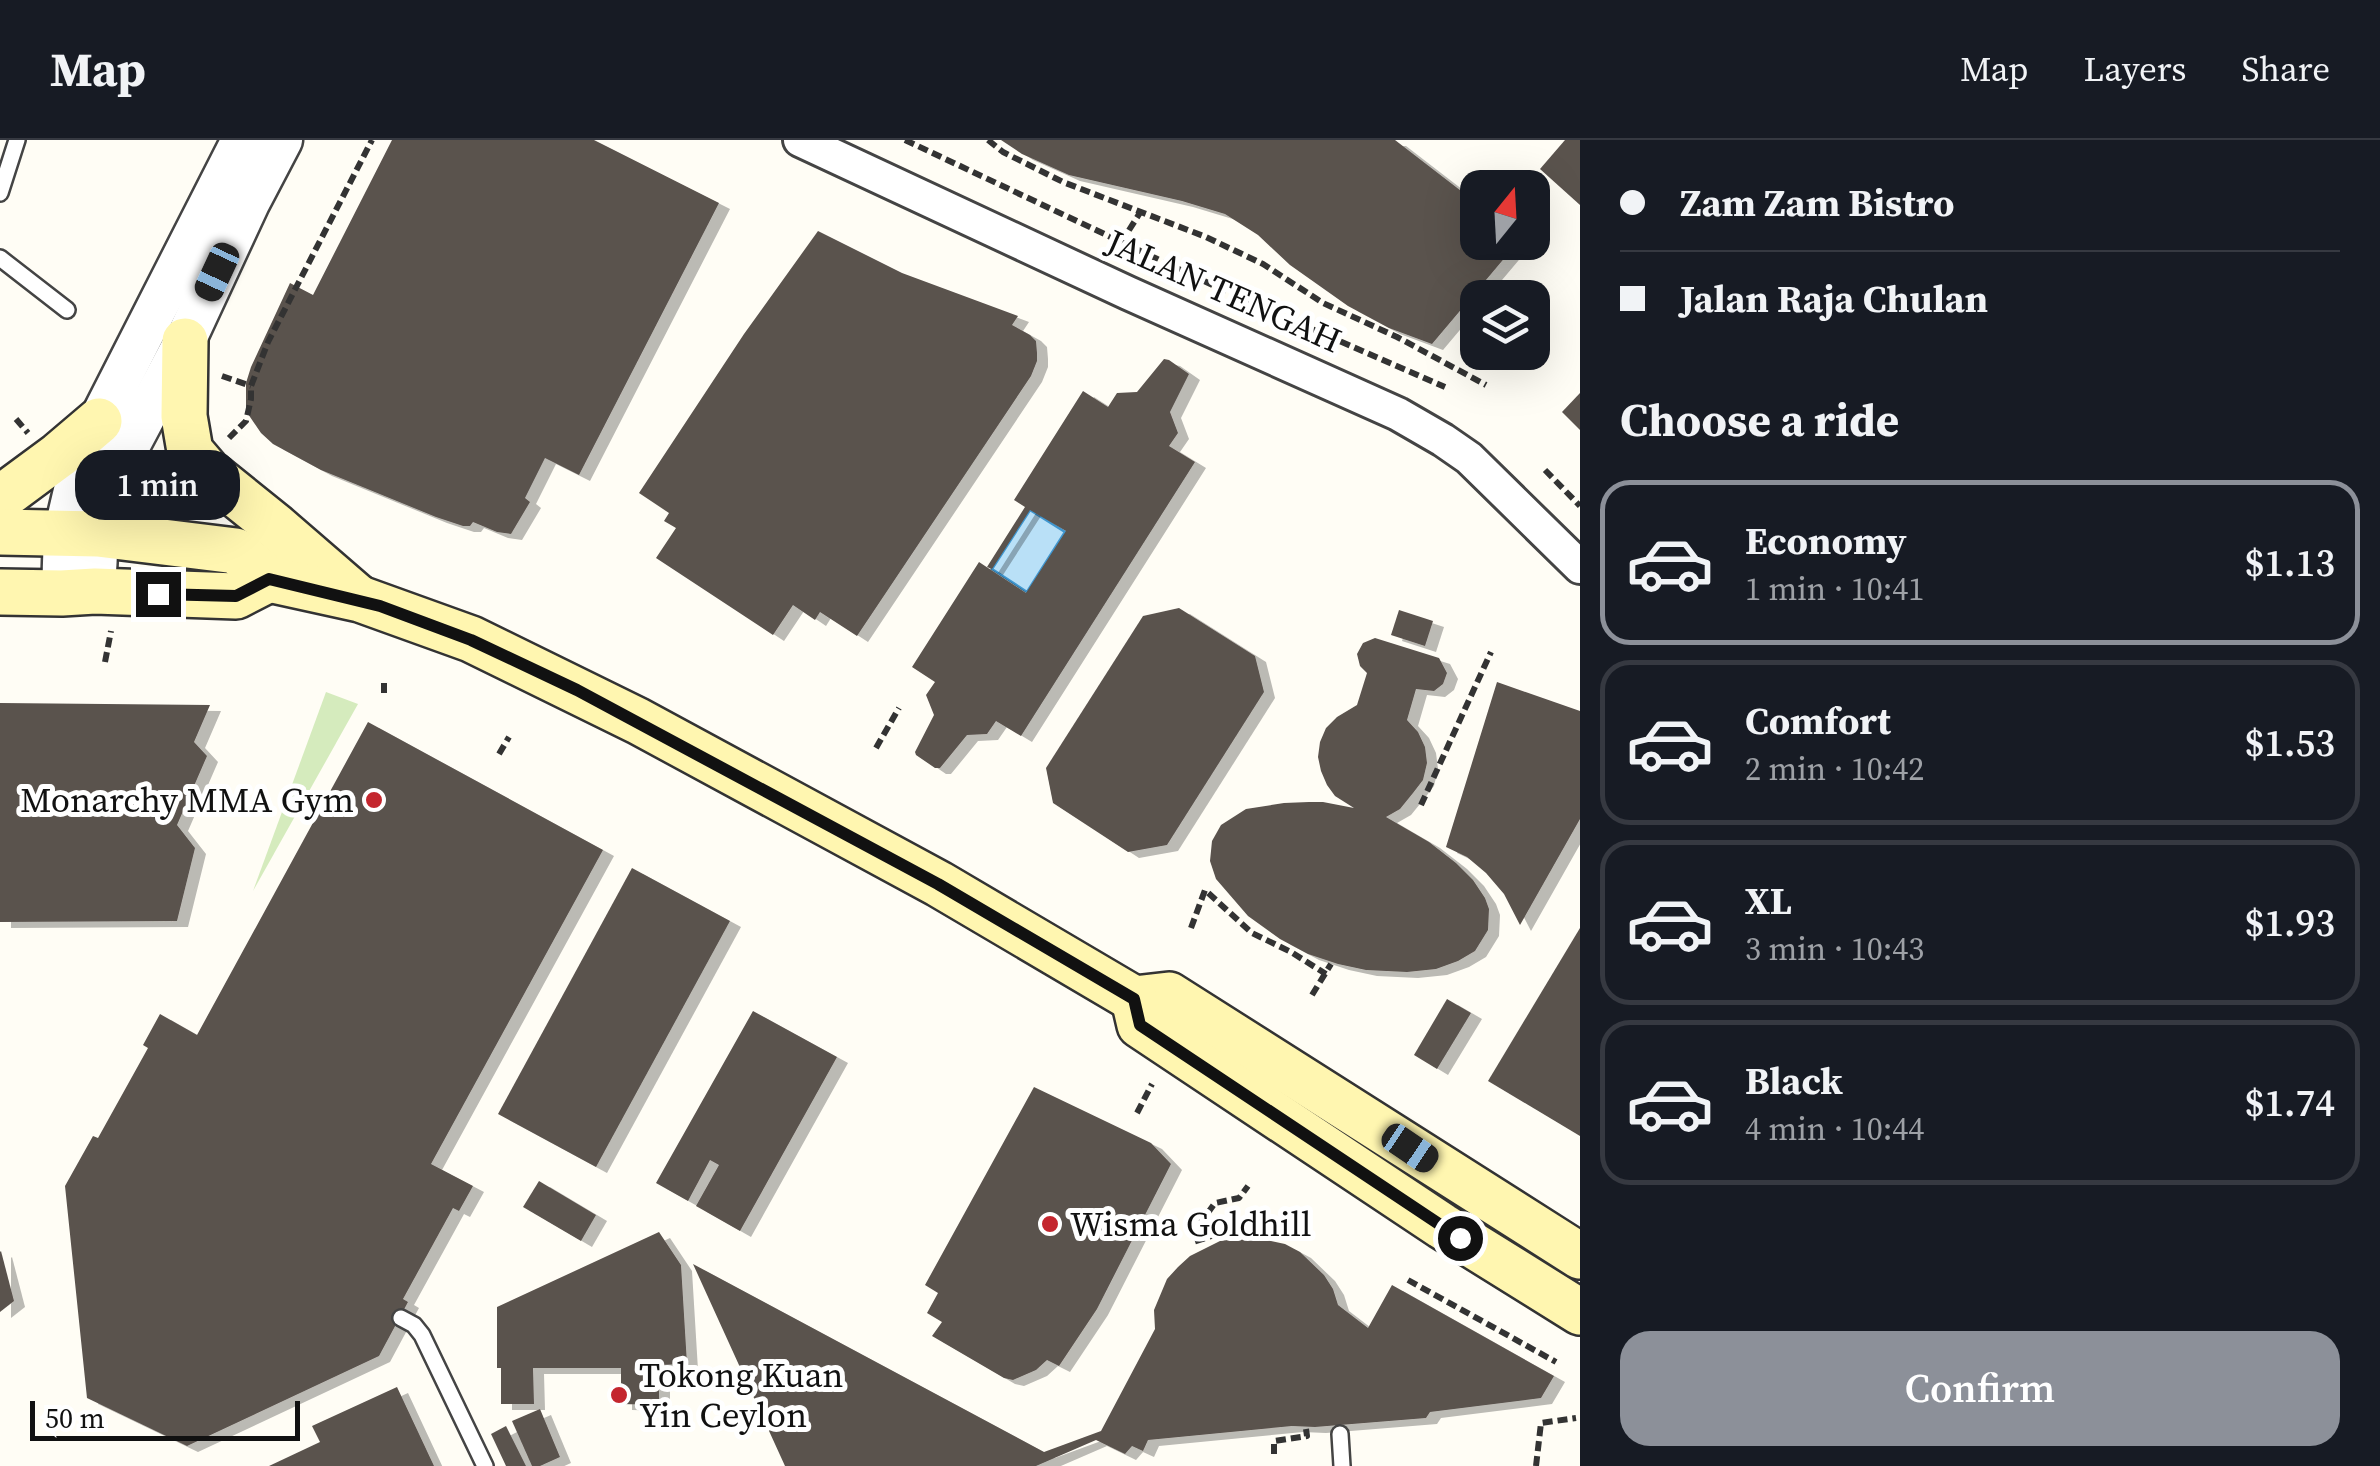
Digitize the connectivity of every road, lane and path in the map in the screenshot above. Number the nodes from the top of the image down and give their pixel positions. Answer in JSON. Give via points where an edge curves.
{"nodes":[{"id":1,"x":17,"y":140,"type":"edge"},
{"id":2,"x":242,"y":140,"type":"edge"},
{"id":3,"x":282,"y":140,"type":"edge"},
{"id":4,"x":372,"y":140,"type":"edge"},
{"id":5,"x":800,"y":140,"type":"edge"},
{"id":6,"x":905,"y":140,"type":"edge"},
{"id":7,"x":988,"y":140,"type":"edge"},
{"id":8,"x":4,"y":171,"type":"edge"},
{"id":9,"x":0,"y":194,"type":"edge"},
{"id":10,"x":1141,"y":211,"type":"junction"},
{"id":11,"x":1122,"y":244,"type":"junction"},
{"id":12,"x":0,"y":258,"type":"edge"},
{"id":13,"x":67,"y":310,"type":"dead end"},
{"id":14,"x":185,"y":341,"type":"junction"},
{"id":15,"x":216,"y":374,"type":"dead end"},
{"id":16,"x":1486,"y":385,"type":"dead end"},
{"id":17,"x":251,"y":386,"type":"junction"},
{"id":18,"x":1446,"y":387,"type":"dead end"},
{"id":19,"x":99,"y":421,"type":"junction"},
{"id":20,"x":228,"y":438,"type":"dead end"},
{"id":21,"x":1545,"y":470,"type":"dead end"},
{"id":22,"x":0,"y":496,"type":"edge"},
{"id":23,"x":1580,"y":506,"type":"edge"},
{"id":24,"x":0,"y":532,"type":"edge"},
{"id":25,"x":81,"y":533,"type":"junction"},
{"id":26,"x":1580,"y":568,"type":"edge"},
{"id":27,"x":269,"y":579,"type":"junction"},
{"id":28,"x":0,"y":592,"type":"edge"},
{"id":29,"x":79,"y":592,"type":"junction"},
{"id":30,"x":360,"y":600,"type":"junction"},
{"id":31,"x":1491,"y":652,"type":"dead end"},
{"id":32,"x":384,"y":682,"type":"dead end"},
{"id":33,"x":384,"y":696,"type":"dead end"},
{"id":34,"x":899,"y":708,"type":"dead end"},
{"id":35,"x":509,"y":737,"type":"dead end"},
{"id":36,"x":876,"y":748,"type":"dead end"},
{"id":37,"x":499,"y":754,"type":"dead end"},
{"id":38,"x":1421,"y":805,"type":"dead end"},
{"id":39,"x":1191,"y":928,"type":"dead end"},
{"id":40,"x":1331,"y":964,"type":"dead end"},
{"id":41,"x":1326,"y":974,"type":"junction"},
{"id":42,"x":1312,"y":994,"type":"dead end"},
{"id":43,"x":1134,"y":999,"type":"junction"},
{"id":44,"x":1152,"y":1084,"type":"dead end"},
{"id":45,"x":1137,"y":1112,"type":"dead end"},
{"id":46,"x":1248,"y":1186,"type":"dead end"},
{"id":47,"x":1233,"y":1229,"type":"dead end"},
{"id":48,"x":1580,"y":1256,"type":"edge"},
{"id":49,"x":1408,"y":1280,"type":"dead end"},
{"id":50,"x":1490,"y":1310,"type":"dead end"},
{"id":51,"x":1580,"y":1312,"type":"edge"},
{"id":52,"x":401,"y":1318,"type":"dead end"},
{"id":53,"x":1482,"y":1322,"type":"junction"},
{"id":54,"x":1556,"y":1362,"type":"dead end"},
{"id":55,"x":1576,"y":1418,"type":"dead end"},
{"id":56,"x":1306,"y":1429,"type":"dead end"},
{"id":57,"x":1340,"y":1434,"type":"dead end"},
{"id":58,"x":1274,"y":1454,"type":"dead end"},
{"id":59,"x":486,"y":1466,"type":"edge"},
{"id":60,"x":1342,"y":1466,"type":"edge"},
{"id":61,"x":1536,"y":1466,"type":"edge"}],
"edges":[{"from":1,"to":8,"type":"lane"},
{"from":2,"to":19,"type":"street"},
{"from":3,"to":14,"type":"street"},
{"from":4,"to":17,"type":"path"},
{"from":5,"to":26,"type":"street","name":"JALAN TENGAH","via":[[1398,414],[1469,458]]},
{"from":6,"to":11,"type":"path"},
{"from":7,"to":10,"type":"path","via":[[1063,182]]},
{"from":8,"to":9,"type":"lane"},
{"from":10,"to":11,"type":"path"},
{"from":10,"to":16,"type":"path","via":[[1262,264],[1323,303]]},
{"from":11,"to":18,"type":"path"},
{"from":12,"to":13,"type":"lane"},
{"from":14,"to":25,"type":"street"},
{"from":14,"to":30,"type":"main road","via":[[190,451]]},
{"from":15,"to":17,"type":"path"},
{"from":17,"to":20,"type":"path","via":[[246,421]]},
{"from":19,"to":22,"type":"main road"},
{"from":19,"to":25,"type":"street","via":[[80,465]]},
{"from":21,"to":23,"type":"path"},
{"from":24,"to":25,"type":"main road"},
{"from":25,"to":27,"type":"main road","via":[[236,551]]},
{"from":25,"to":29,"type":"street"},
{"from":27,"to":29,"type":"main road","via":[[236,596]]},
{"from":27,"to":30,"type":"main road"},
{"from":28,"to":29,"type":"main road"},
{"from":30,"to":43,"type":"main road","via":[[471,640],[638,721]]},
{"from":31,"to":38,"type":"path"},
{"from":32,"to":33,"type":"path"},
{"from":34,"to":36,"type":"path"},
{"from":35,"to":37,"type":"path"},
{"from":39,"to":41,"type":"path","via":[[1204,890],[1252,932]]},
{"from":40,"to":41,"type":"path"},
{"from":41,"to":42,"type":"path"},
{"from":43,"to":48,"type":"main road","via":[[1169,994]]},
{"from":43,"to":51,"type":"main road","via":[[1140,1025]]},
{"from":44,"to":45,"type":"path"},
{"from":46,"to":47,"type":"path","via":[[1239,1198],[1215,1203],[1193,1242]]},
{"from":49,"to":53,"type":"path"},
{"from":50,"to":53,"type":"path"},
{"from":52,"to":59,"type":"lane","via":[[422,1335]]},
{"from":53,"to":54,"type":"path"},
{"from":55,"to":61,"type":"path","via":[[1541,1423]]},
{"from":56,"to":58,"type":"path","via":[[1307,1436],[1274,1441]]},
{"from":57,"to":60,"type":"lane"}]}
